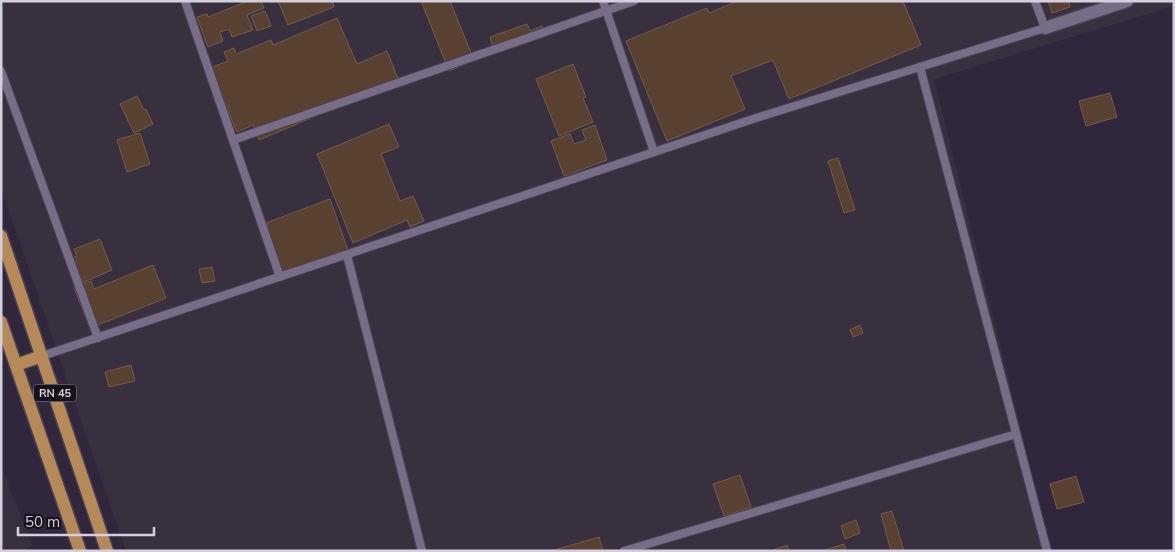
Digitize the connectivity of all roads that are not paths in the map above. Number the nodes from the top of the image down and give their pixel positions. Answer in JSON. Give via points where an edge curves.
{"nodes":[{"id":1,"x":185,"y":1,"type":"edge"},
{"id":2,"x":604,"y":1,"type":"edge"},
{"id":3,"x":634,"y":1,"type":"edge"},
{"id":4,"x":1035,"y":1,"type":"edge"},
{"id":5,"x":1126,"y":1,"type":"edge"},
{"id":6,"x":606,"y":10,"type":"junction"},
{"id":7,"x":1045,"y":28,"type":"junction"},
{"id":8,"x":920,"y":67,"type":"junction"},
{"id":9,"x":1,"y":71,"type":"edge"},
{"id":10,"x":233,"y":140,"type":"junction"},
{"id":11,"x":654,"y":152,"type":"junction"},
{"id":12,"x":1,"y":236,"type":"edge"},
{"id":13,"x":346,"y":255,"type":"junction"},
{"id":14,"x":280,"y":277,"type":"junction"},
{"id":15,"x":1,"y":322,"type":"edge"},
{"id":16,"x":98,"y":338,"type":"junction"},
{"id":17,"x":42,"y":356,"type":"junction"},
{"id":18,"x":16,"y":365,"type":"junction"},
{"id":19,"x":1016,"y":434,"type":"junction"},
{"id":20,"x":80,"y":551,"type":"edge"},
{"id":21,"x":107,"y":551,"type":"edge"},
{"id":22,"x":422,"y":551,"type":"edge"},
{"id":23,"x":624,"y":551,"type":"edge"},
{"id":24,"x":1047,"y":551,"type":"edge"}],
"edges":[{"from":1,"to":10,"type":"lane"},
{"from":2,"to":6,"type":"lane"},
{"from":3,"to":6,"type":"lane"},
{"from":4,"to":7,"type":"lane"},
{"from":5,"to":7,"type":"street"},
{"from":6,"to":10,"type":"lane"},
{"from":6,"to":11,"type":"lane"},
{"from":7,"to":8,"type":"lane"},
{"from":8,"to":11,"type":"lane"},
{"from":8,"to":19,"type":"lane"},
{"from":9,"to":16,"type":"lane"},
{"from":10,"to":14,"type":"lane"},
{"from":11,"to":13,"type":"lane"},
{"from":12,"to":17,"type":"main road","number":"RN 45"},
{"from":13,"to":14,"type":"lane"},
{"from":13,"to":22,"type":"lane"},
{"from":14,"to":16,"type":"lane"},
{"from":15,"to":18,"type":"main road","number":"RN 45"},
{"from":16,"to":17,"type":"lane"},
{"from":17,"to":18,"type":"main road"},
{"from":17,"to":21,"type":"main road","number":"RN 45"},
{"from":18,"to":20,"type":"main road","number":"RN 45"},
{"from":19,"to":23,"type":"lane"},
{"from":19,"to":24,"type":"lane"}]}
